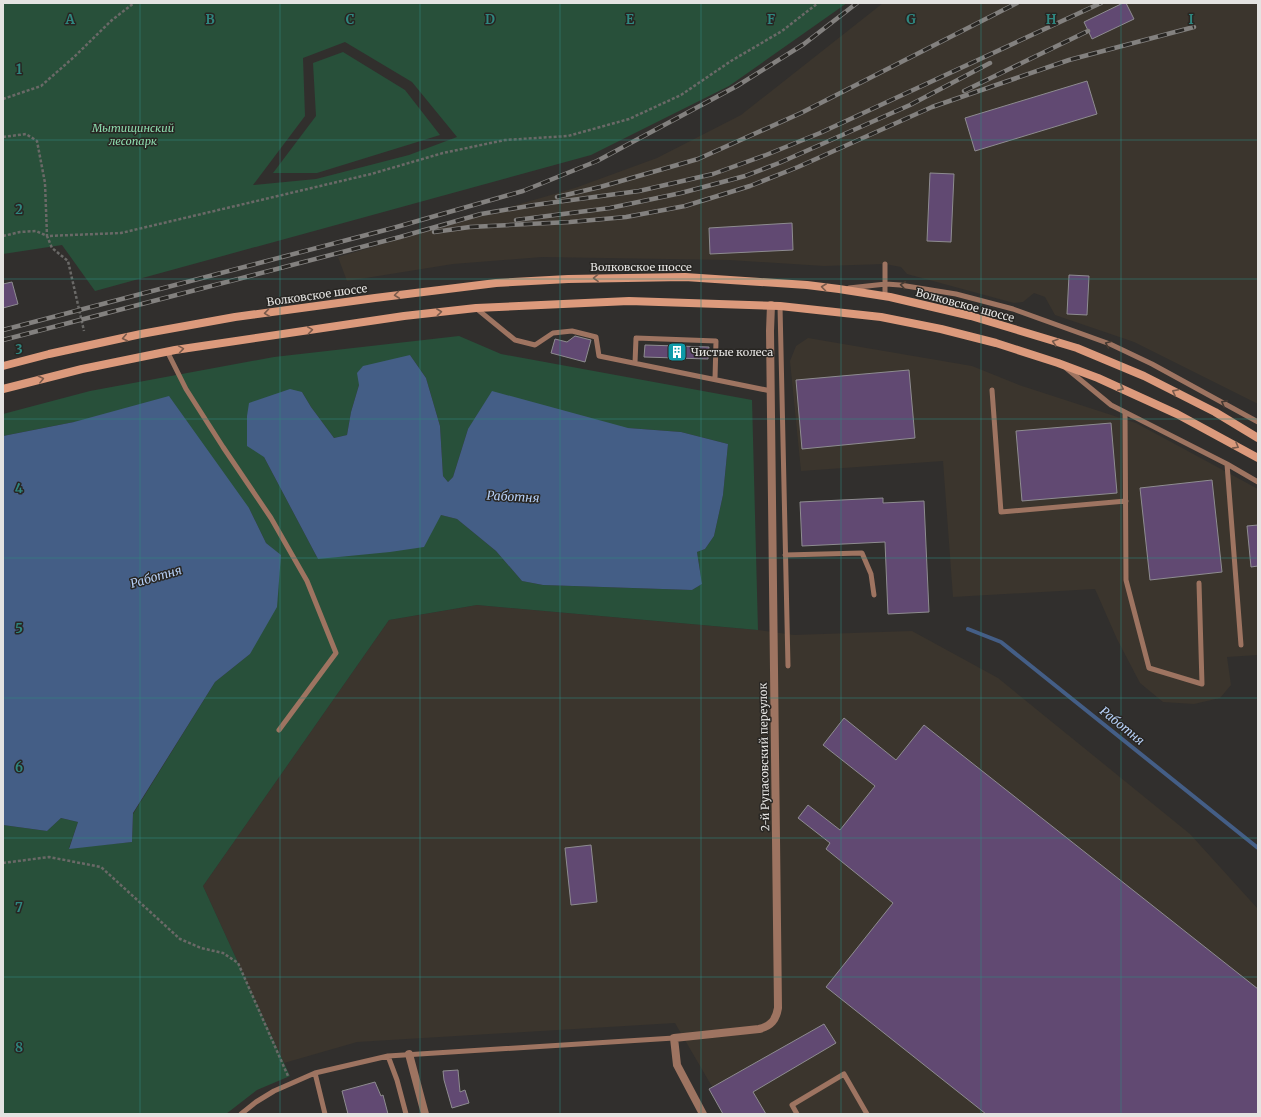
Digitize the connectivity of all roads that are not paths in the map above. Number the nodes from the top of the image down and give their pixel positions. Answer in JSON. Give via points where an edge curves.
{"nodes":[{"id":1,"x":885,"y":264,"type":"dead end"},
{"id":2,"x":886,"y":284,"type":"junction"},
{"id":3,"x":839,"y":289,"type":"junction"},
{"id":4,"x":885,"y":296,"type":"junction"},
{"id":5,"x":771,"y":305,"type":"junction"},
{"id":6,"x":780,"y":306,"type":"junction"},
{"id":7,"x":476,"y":308,"type":"junction"},
{"id":8,"x":167,"y":351,"type":"junction"},
{"id":9,"x":635,"y":363,"type":"junction"},
{"id":10,"x":1058,"y":363,"type":"junction"},
{"id":11,"x":3,"y":366,"type":"edge"},
{"id":12,"x":715,"y":379,"type":"junction"},
{"id":13,"x":3,"y":389,"type":"edge"},
{"id":14,"x":992,"y":390,"type":"dead end"},
{"id":15,"x":771,"y":391,"type":"junction"},
{"id":16,"x":1125,"y":413,"type":"junction"},
{"id":17,"x":1258,"y":422,"type":"edge"},
{"id":18,"x":1258,"y":438,"type":"edge"},
{"id":19,"x":1258,"y":458,"type":"edge"},
{"id":20,"x":1227,"y":464,"type":"junction"},
{"id":21,"x":1258,"y":482,"type":"edge"},
{"id":22,"x":1126,"y":501,"type":"junction"},
{"id":23,"x":785,"y":555,"type":"junction"},
{"id":24,"x":1199,"y":583,"type":"dead end"},
{"id":25,"x":874,"y":595,"type":"dead end"},
{"id":26,"x":1241,"y":645,"type":"dead end"},
{"id":27,"x":788,"y":666,"type":"dead end"},
{"id":28,"x":279,"y":730,"type":"dead end"},
{"id":29,"x":674,"y":1038,"type":"junction"},
{"id":30,"x":409,"y":1054,"type":"junction"},
{"id":31,"x":388,"y":1056,"type":"junction"},
{"id":32,"x":314,"y":1073,"type":"junction"},
{"id":33,"x":241,"y":1114,"type":"edge"},
{"id":34,"x":325,"y":1114,"type":"edge"},
{"id":35,"x":406,"y":1114,"type":"edge"},
{"id":36,"x":425,"y":1114,"type":"edge"},
{"id":37,"x":703,"y":1114,"type":"edge"},
{"id":38,"x":797,"y":1114,"type":"edge"},
{"id":39,"x":867,"y":1114,"type":"edge"}],
"edges":[{"from":1,"to":2,"type":"lane"},
{"from":2,"to":3,"type":"lane"},
{"from":2,"to":4,"type":"lane"},
{"from":17,"to":2,"type":"lane","one_way":true,"via":[[1110,344],[1013,309],[956,294]]},
{"from":3,"to":4,"type":"main road","name":"Волковское шоссе"},
{"from":3,"to":11,"type":"main road","name":"Волковское шоссе","one_way":true,"via":[[685,277],[496,283],[235,317],[126,337]]},
{"from":18,"to":4,"type":"main road","name":"Волковское шоссе","one_way":true,"via":[[1215,412],[1144,376],[1077,348],[971,316]]},
{"from":5,"to":6,"type":"main road"},
{"from":5,"to":7,"type":"main road","via":[[616,301]]},
{"from":5,"to":15,"type":"street","name":"2-й Рупасовский переулок"},
{"from":6,"to":10,"type":"main road","via":[[881,316],[996,343]]},
{"from":6,"to":23,"type":"lane"},
{"from":8,"to":7,"type":"main road","one_way":true,"via":[[404,316]]},
{"from":7,"to":9,"type":"lane","via":[[515,340],[535,345],[553,333],[572,331],[596,337],[600,356]]},
{"from":13,"to":8,"type":"main road","one_way":true},
{"from":8,"to":28,"type":"lane","via":[[186,389],[275,524],[307,581],[336,653]]},
{"from":9,"to":12,"type":"lane"},
{"from":9,"to":12,"type":"lane","via":[[636,338],[716,341]]},
{"from":10,"to":16,"type":"lane"},
{"from":10,"to":19,"type":"main road","one_way":true,"via":[[1177,414]]},
{"from":12,"to":15,"type":"lane"},
{"from":14,"to":22,"type":"lane","via":[[1001,512]]},
{"from":15,"to":29,"type":"street","name":"2-й Рупасовский переулок","via":[[777,1015],[767,1027],[759,1030]]},
{"from":16,"to":20,"type":"lane"},
{"from":16,"to":22,"type":"lane"},
{"from":20,"to":21,"type":"lane"},
{"from":20,"to":26,"type":"lane"},
{"from":22,"to":24,"type":"lane","via":[[1126,580],[1149,668],[1202,684]]},
{"from":23,"to":25,"type":"lane","via":[[862,553],[871,574]]},
{"from":23,"to":27,"type":"lane"},
{"from":29,"to":30,"type":"lane"},
{"from":29,"to":37,"type":"street","via":[[677,1065]]},
{"from":30,"to":31,"type":"lane"},
{"from":30,"to":36,"type":"street"},
{"from":31,"to":32,"type":"lane"},
{"from":31,"to":35,"type":"lane"},
{"from":32,"to":33,"type":"lane","via":[[256,1102]]},
{"from":32,"to":34,"type":"lane"},
{"from":38,"to":39,"type":"lane","via":[[792,1104],[844,1074]]}]}
